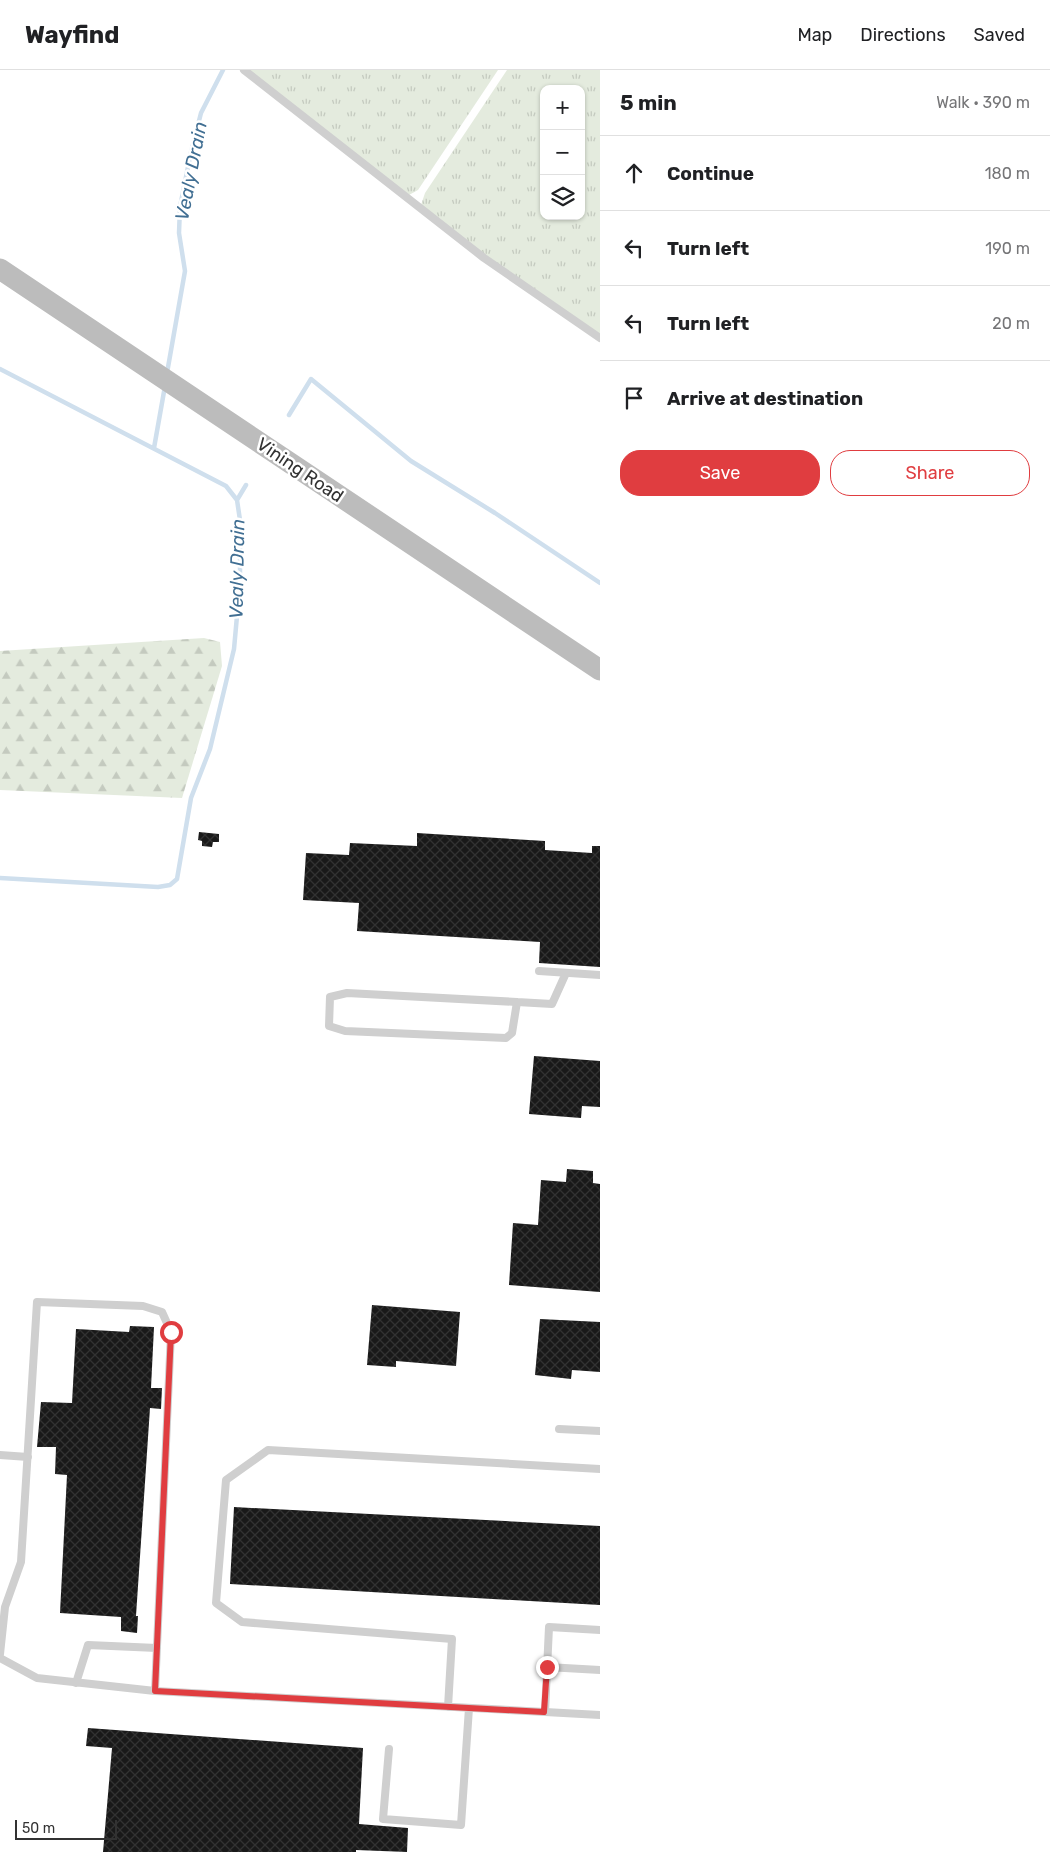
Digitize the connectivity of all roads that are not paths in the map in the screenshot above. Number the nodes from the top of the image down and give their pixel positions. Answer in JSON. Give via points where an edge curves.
{"nodes":[{"id":1,"x":246,"y":72,"type":"edge"},
{"id":2,"x":0,"y":269,"type":"edge"},
{"id":3,"x":600,"y":338,"type":"edge"},
{"id":4,"x":600,"y":670,"type":"edge"},
{"id":5,"x":538,"y":971,"type":"dead end"},
{"id":6,"x":566,"y":973,"type":"junction"},
{"id":7,"x":600,"y":975,"type":"edge"},
{"id":8,"x":517,"y":1002,"type":"junction"},
{"id":9,"x":559,"y":1429,"type":"dead end"},
{"id":10,"x":600,"y":1431,"type":"edge"},
{"id":11,"x":0,"y":1455,"type":"edge"},
{"id":12,"x":28,"y":1457,"type":"junction"},
{"id":13,"x":600,"y":1469,"type":"edge"},
{"id":14,"x":600,"y":1630,"type":"edge"},
{"id":15,"x":0,"y":1645,"type":"edge"},
{"id":16,"x":157,"y":1648,"type":"junction"},
{"id":17,"x":0,"y":1654,"type":"edge"},
{"id":18,"x":0,"y":1658,"type":"edge"},
{"id":19,"x":547,"y":1667,"type":"junction"},
{"id":20,"x":600,"y":1670,"type":"edge"},
{"id":21,"x":76,"y":1683,"type":"junction"},
{"id":22,"x":155,"y":1691,"type":"junction"},
{"id":23,"x":448,"y":1707,"type":"junction"},
{"id":24,"x":469,"y":1708,"type":"junction"},
{"id":25,"x":544,"y":1712,"type":"junction"},
{"id":26,"x":600,"y":1715,"type":"edge"},
{"id":27,"x":389,"y":1748,"type":"dead end"}],
"edges":[{"from":1,"to":3,"type":"lane","via":[[484,258]]},
{"from":2,"to":4,"type":"main road","name":"Vining Road"},
{"from":5,"to":6,"type":"lane"},
{"from":6,"to":7,"type":"lane"},
{"from":6,"to":8,"type":"lane","via":[[552,1004]]},
{"from":8,"to":8,"type":"lane","via":[[347,993],[330,997],[329,1026],[345,1031],[506,1038],[512,1033]]},
{"from":9,"to":10,"type":"lane"},
{"from":11,"to":12,"type":"lane"},
{"from":12,"to":15,"type":"lane","via":[[21,1562],[5,1607]]},
{"from":12,"to":16,"type":"lane","via":[[37,1302],[143,1306],[162,1312],[171,1332]]},
{"from":13,"to":23,"type":"lane","via":[[268,1450],[226,1480],[216,1603],[242,1622],[452,1639]]},
{"from":14,"to":19,"type":"lane","via":[[549,1628]]},
{"from":15,"to":17,"type":"lane"},
{"from":16,"to":21,"type":"lane","via":[[88,1645]]},
{"from":16,"to":22,"type":"lane"},
{"from":18,"to":21,"type":"lane","via":[[37,1678]]},
{"from":19,"to":20,"type":"lane"},
{"from":19,"to":25,"type":"lane"},
{"from":21,"to":22,"type":"lane"},
{"from":22,"to":23,"type":"lane"},
{"from":23,"to":24,"type":"lane"},
{"from":24,"to":25,"type":"lane"},
{"from":24,"to":27,"type":"lane","via":[[461,1825],[383,1819]]},
{"from":25,"to":26,"type":"lane"}]}
